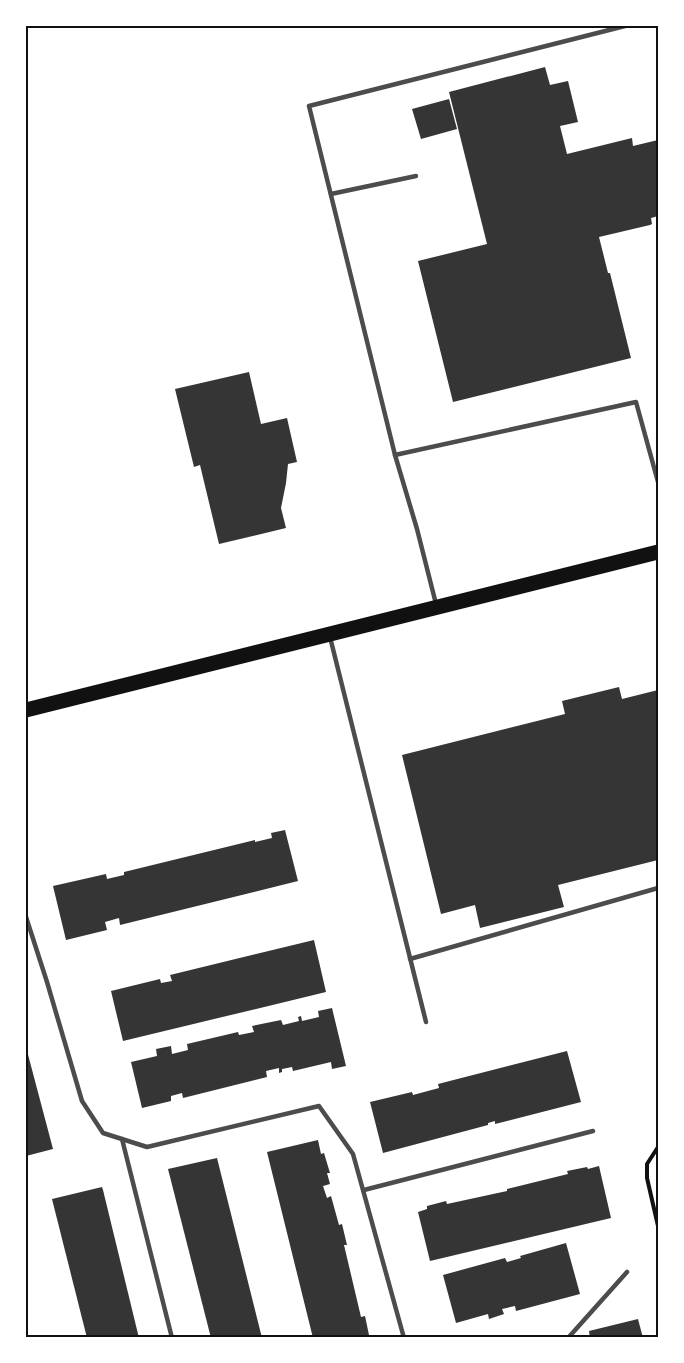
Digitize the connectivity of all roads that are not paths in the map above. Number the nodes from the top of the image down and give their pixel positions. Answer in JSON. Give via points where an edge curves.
{"nodes":[{"id":1,"x":625,"y":26,"type":"edge"},
{"id":2,"x":416,"y":176,"type":"dead end"},
{"id":3,"x":331,"y":194,"type":"junction"},
{"id":4,"x":395,"y":455,"type":"junction"},
{"id":5,"x":658,"y":482,"type":"edge"},
{"id":6,"x":658,"y":552,"type":"edge"},
{"id":7,"x":437,"y":608,"type":"junction"},
{"id":8,"x":330,"y":634,"type":"junction"},
{"id":9,"x":26,"y":710,"type":"edge"},
{"id":10,"x":658,"y":888,"type":"edge"},
{"id":11,"x":26,"y":917,"type":"edge"},
{"id":12,"x":410,"y":959,"type":"junction"},
{"id":13,"x":426,"y":1022,"type":"dead end"},
{"id":14,"x":593,"y":1131,"type":"dead end"},
{"id":15,"x":122,"y":1139,"type":"junction"},
{"id":16,"x":364,"y":1190,"type":"junction"},
{"id":17,"x":627,"y":1272,"type":"dead end"},
{"id":18,"x":172,"y":1338,"type":"edge"},
{"id":19,"x":404,"y":1338,"type":"edge"},
{"id":20,"x":568,"y":1338,"type":"edge"}],
"edges":[{"from":1,"to":3,"type":"lane","via":[[309,106]]},
{"from":2,"to":3,"type":"lane"},
{"from":3,"to":4,"type":"lane"},
{"from":4,"to":5,"type":"lane","via":[[636,402]]},
{"from":4,"to":7,"type":"lane"},
{"from":6,"to":7,"type":"main road"},
{"from":7,"to":8,"type":"main road"},
{"from":8,"to":9,"type":"main road"},
{"from":8,"to":12,"type":"lane"},
{"from":10,"to":12,"type":"lane"},
{"from":11,"to":15,"type":"lane","via":[[82,1101],[103,1133]]},
{"from":12,"to":13,"type":"lane"},
{"from":14,"to":16,"type":"lane"},
{"from":15,"to":16,"type":"lane","via":[[147,1147],[319,1106],[353,1154]]},
{"from":15,"to":18,"type":"lane"},
{"from":16,"to":19,"type":"lane"},
{"from":17,"to":20,"type":"lane"}]}
